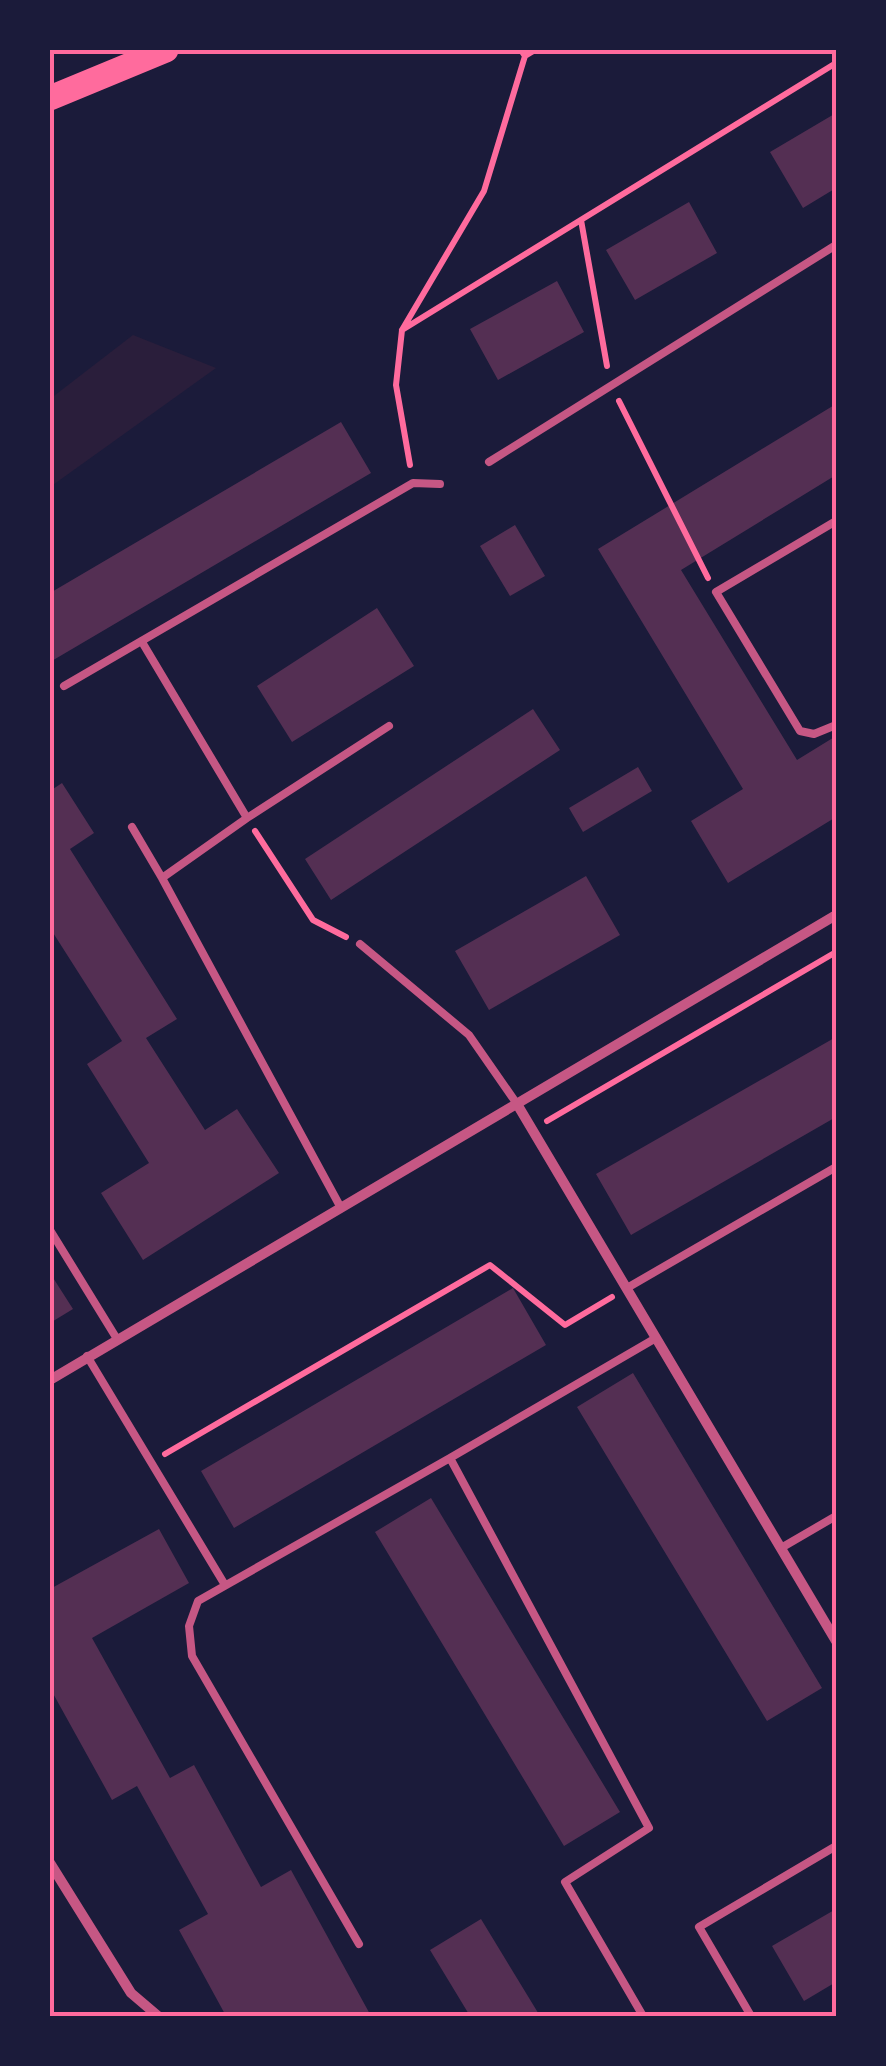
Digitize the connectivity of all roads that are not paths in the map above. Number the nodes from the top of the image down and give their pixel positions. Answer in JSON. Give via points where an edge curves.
{"nodes":[{"id":1,"x":166,"y":50,"type":"edge"},
{"id":2,"x":50,"y":98,"type":"edge"},
{"id":3,"x":836,"y":245,"type":"edge"},
{"id":4,"x":489,"y":462,"type":"dead end"},
{"id":5,"x":440,"y":484,"type":"dead end"},
{"id":6,"x":836,"y":521,"type":"edge"},
{"id":7,"x":142,"y":642,"type":"junction"},
{"id":8,"x":64,"y":686,"type":"dead end"},
{"id":9,"x":836,"y":725,"type":"edge"},
{"id":10,"x":389,"y":726,"type":"dead end"},
{"id":11,"x":246,"y":818,"type":"junction"},
{"id":12,"x":132,"y":827,"type":"dead end"},
{"id":13,"x":162,"y":878,"type":"junction"},
{"id":14,"x":836,"y":915,"type":"edge"},
{"id":15,"x":360,"y":944,"type":"road end"},
{"id":16,"x":518,"y":1104,"type":"junction"},
{"id":17,"x":836,"y":1168,"type":"edge"},
{"id":18,"x":341,"y":1208,"type":"junction"},
{"id":19,"x":50,"y":1230,"type":"edge"},
{"id":20,"x":627,"y":1288,"type":"junction"},
{"id":21,"x":656,"y":1338,"type":"junction"},
{"id":22,"x":117,"y":1339,"type":"junction"},
{"id":23,"x":87,"y":1356,"type":"junction"},
{"id":24,"x":50,"y":1380,"type":"edge"},
{"id":25,"x":450,"y":1458,"type":"junction"},
{"id":26,"x":836,"y":1516,"type":"edge"},
{"id":27,"x":781,"y":1548,"type":"junction"},
{"id":28,"x":225,"y":1585,"type":"junction"},
{"id":29,"x":836,"y":1641,"type":"edge"},
{"id":30,"x":836,"y":1846,"type":"edge"},
{"id":31,"x":50,"y":1863,"type":"edge"},
{"id":32,"x":359,"y":1944,"type":"dead end"},
{"id":33,"x":158,"y":2016,"type":"edge"},
{"id":34,"x":643,"y":2016,"type":"edge"},
{"id":35,"x":752,"y":2016,"type":"edge"}],
"edges":[{"from":1,"to":2,"type":"main road"},
{"from":3,"to":4,"type":"lane"},
{"from":5,"to":7,"type":"lane","via":[[413,483]]},
{"from":6,"to":9,"type":"lane","via":[[716,592],[800,731],[814,734]]},
{"from":7,"to":8,"type":"lane"},
{"from":7,"to":11,"type":"lane"},
{"from":10,"to":11,"type":"lane"},
{"from":11,"to":13,"type":"lane"},
{"from":12,"to":13,"type":"lane"},
{"from":13,"to":18,"type":"lane"},
{"from":14,"to":16,"type":"street"},
{"from":15,"to":16,"type":"lane","via":[[469,1035]]},
{"from":16,"to":18,"type":"street"},
{"from":16,"to":20,"type":"street"},
{"from":17,"to":20,"type":"lane"},
{"from":18,"to":22,"type":"street"},
{"from":19,"to":22,"type":"lane"},
{"from":20,"to":21,"type":"street"},
{"from":21,"to":25,"type":"lane"},
{"from":21,"to":27,"type":"street"},
{"from":22,"to":23,"type":"street"},
{"from":23,"to":24,"type":"street"},
{"from":23,"to":28,"type":"lane"},
{"from":25,"to":28,"type":"lane"},
{"from":25,"to":34,"type":"lane","via":[[649,1828],[565,1882]]},
{"from":26,"to":27,"type":"lane"},
{"from":27,"to":29,"type":"street"},
{"from":28,"to":32,"type":"lane","via":[[198,1602],[188,1626],[192,1656]]},
{"from":30,"to":35,"type":"lane","via":[[699,1927]]},
{"from":31,"to":33,"type":"street","via":[[131,1993]]}]}
